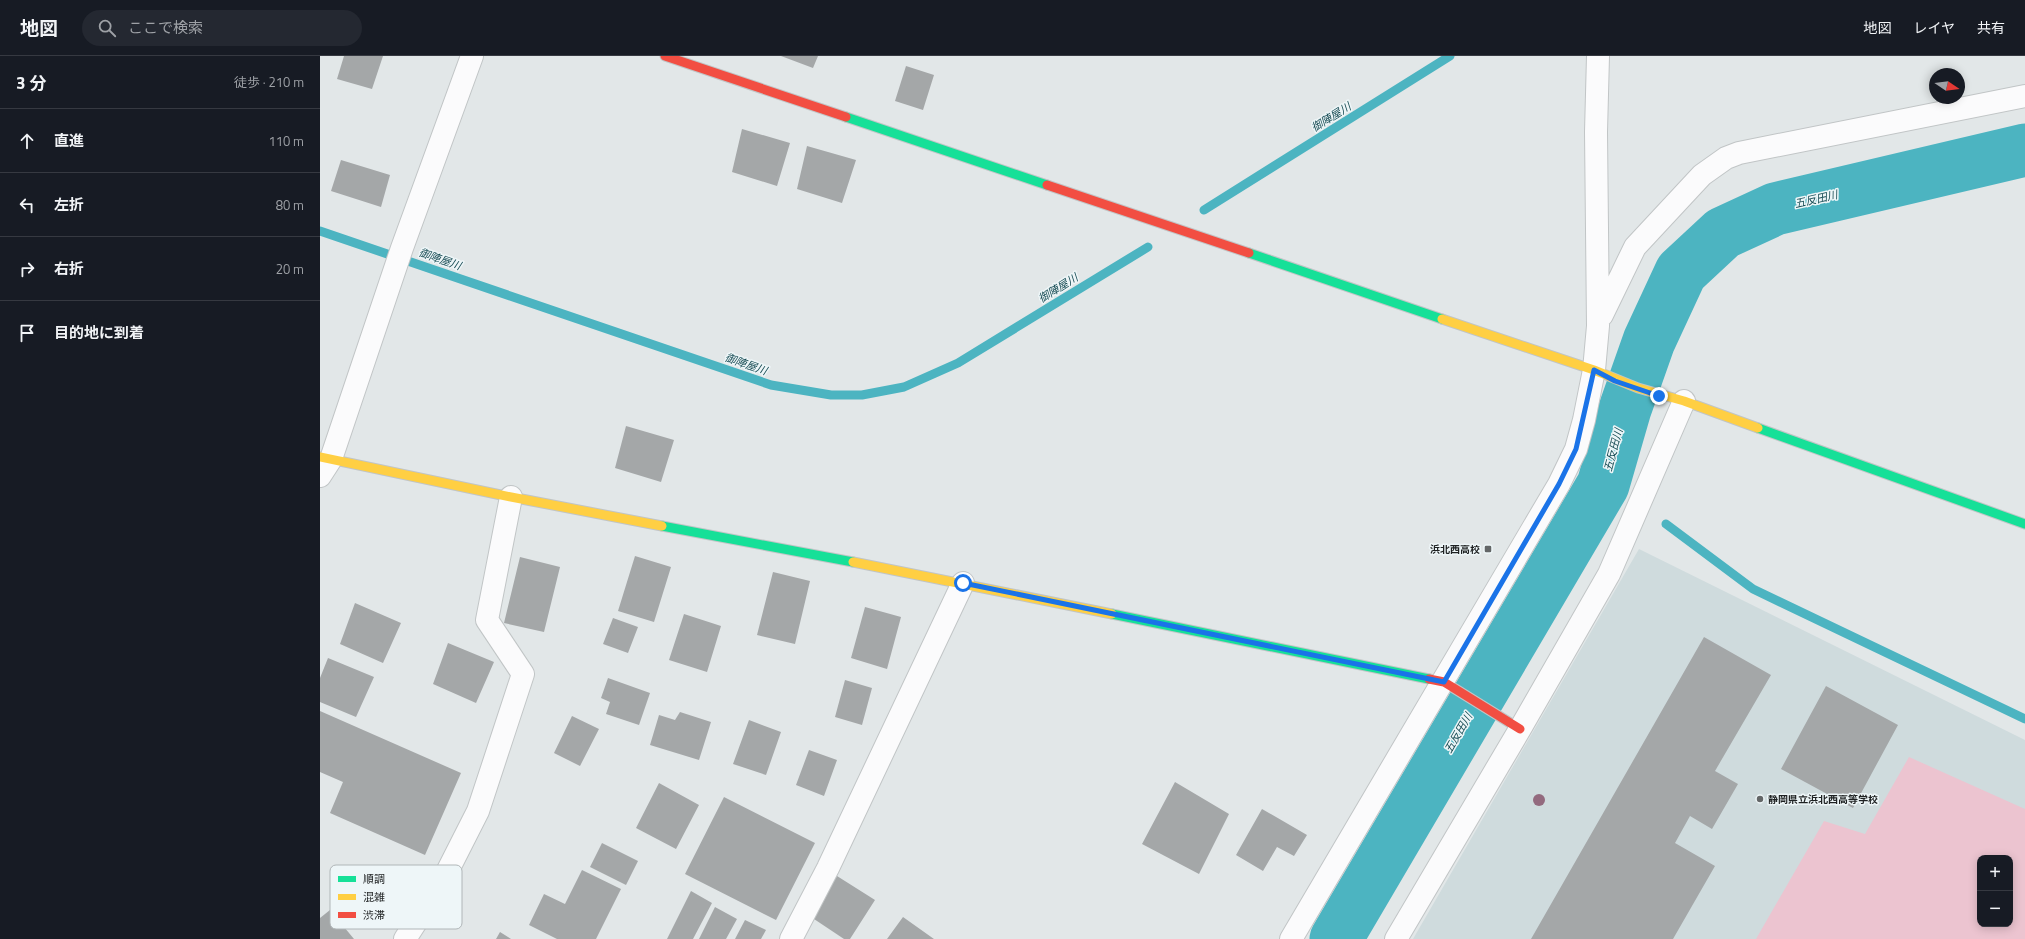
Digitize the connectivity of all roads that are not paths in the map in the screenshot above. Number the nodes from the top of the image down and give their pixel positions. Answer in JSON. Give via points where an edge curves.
{"nodes":[{"id":1,"x":472,"y":56,"type":"edge"},
{"id":2,"x":665,"y":56,"type":"edge"},
{"id":3,"x":1598,"y":56,"type":"edge"},
{"id":4,"x":2025,"y":96,"type":"edge"},
{"id":5,"x":1598,"y":326,"type":"junction"},
{"id":6,"x":1594,"y":370,"type":"junction"},
{"id":7,"x":1684,"y":401,"type":"junction"},
{"id":8,"x":324,"y":464,"type":"edge"},
{"id":9,"x":511,"y":496,"type":"junction"},
{"id":10,"x":2025,"y":524,"type":"edge"},
{"id":11,"x":963,"y":583,"type":"junction"},
{"id":12,"x":1450,"y":687,"type":"junction"},
{"id":13,"x":1520,"y":729,"type":"junction"},
{"id":14,"x":451,"y":865,"type":"edge"},
{"id":15,"x":411,"y":929,"type":"edge"},
{"id":16,"x":405,"y":939,"type":"edge"},
{"id":17,"x":791,"y":939,"type":"edge"},
{"id":18,"x":1291,"y":939,"type":"edge"},
{"id":19,"x":1396,"y":939,"type":"edge"}],
"edges":[{"from":1,"to":8,"type":"street"},
{"from":2,"to":6,"type":"street"},
{"from":3,"to":5,"type":"street"},
{"from":4,"to":5,"type":"street","via":[[1739,153],[1726,158],[1702,175],[1635,247]]},
{"from":5,"to":6,"type":"street"},
{"from":6,"to":7,"type":"street","via":[[1615,381],[1659,396]]},
{"from":6,"to":12,"type":"street","via":[[1576,449]]},
{"from":7,"to":10,"type":"street"},
{"from":7,"to":13,"type":"street","via":[[1609,574]]},
{"from":8,"to":9,"type":"street"},
{"from":9,"to":11,"type":"street"},
{"from":9,"to":14,"type":"street","via":[[487,620],[523,674],[478,811]]},
{"from":11,"to":12,"type":"street"},
{"from":11,"to":17,"type":"street","via":[[828,868]]},
{"from":12,"to":13,"type":"street"},
{"from":12,"to":18,"type":"street"},
{"from":13,"to":19,"type":"street"},
{"from":15,"to":16,"type":"street"}]}
